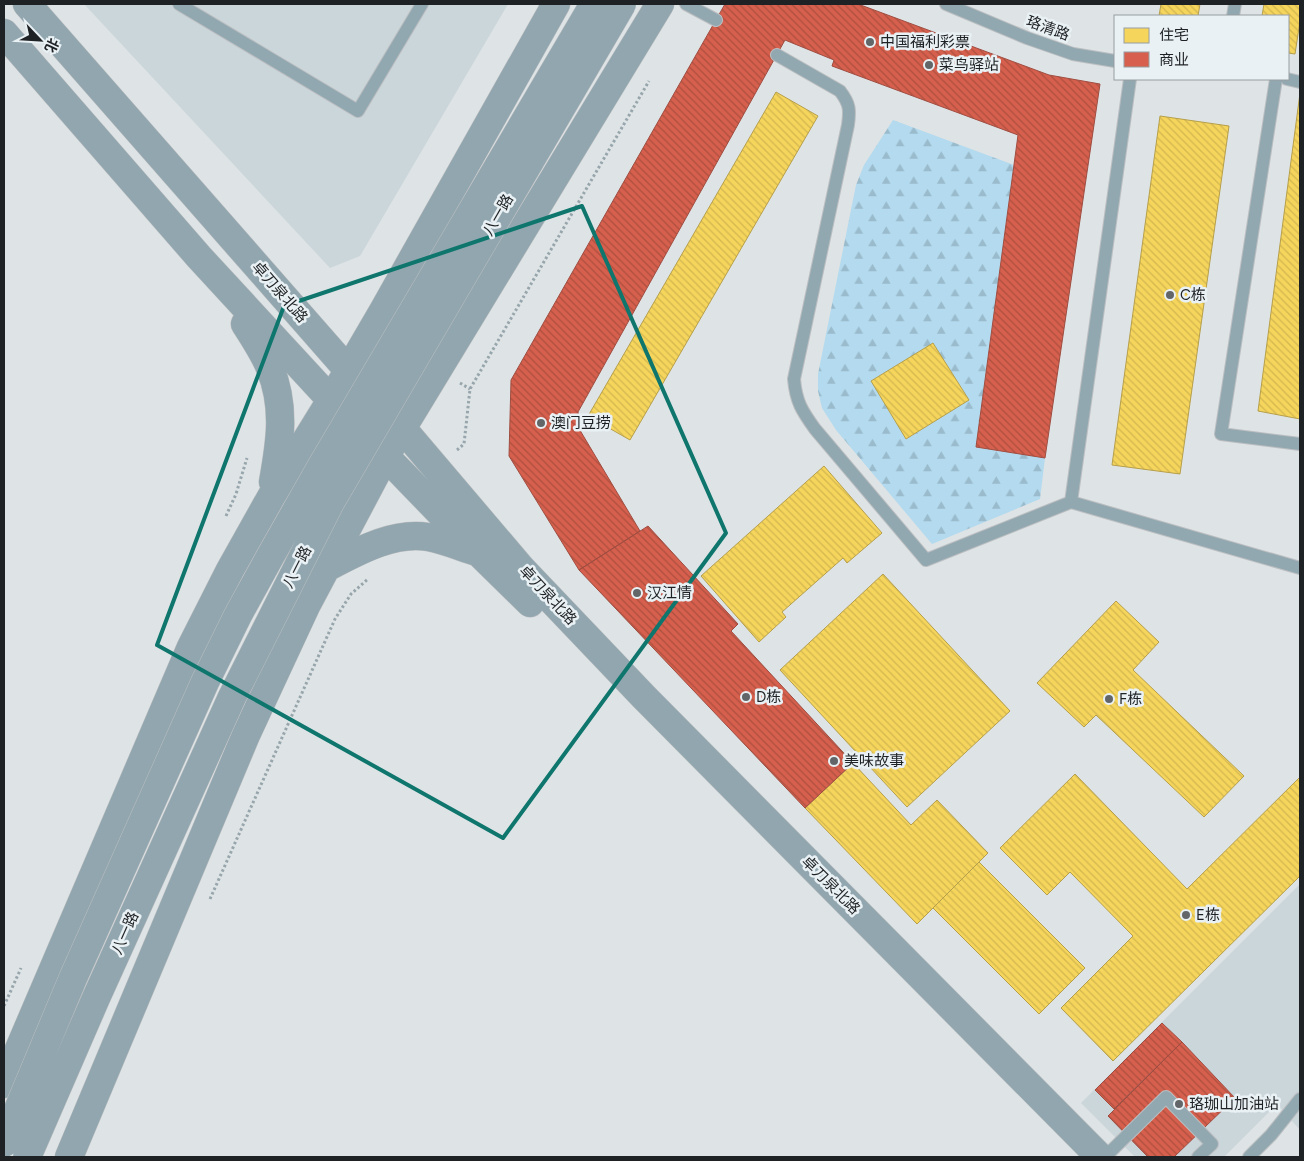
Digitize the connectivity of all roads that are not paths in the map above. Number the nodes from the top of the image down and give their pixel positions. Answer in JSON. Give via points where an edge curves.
{"nodes":[{"id":1,"x":27,"y":4,"type":"edge"},
{"id":2,"x":179,"y":4,"type":"edge"},
{"id":3,"x":422,"y":4,"type":"edge"},
{"id":4,"x":556,"y":4,"type":"edge"},
{"id":5,"x":594,"y":4,"type":"edge"},
{"id":6,"x":622,"y":4,"type":"edge"},
{"id":7,"x":660,"y":4,"type":"edge"},
{"id":8,"x":686,"y":4,"type":"edge"},
{"id":9,"x":946,"y":4,"type":"edge"},
{"id":10,"x":716,"y":20,"type":"dead end"},
{"id":11,"x":4,"y":33,"type":"edge"},
{"id":12,"x":777,"y":55,"type":"dead end"},
{"id":13,"x":1114,"y":61,"type":"edge"},
{"id":14,"x":1130,"y":80,"type":"edge"},
{"id":15,"x":1276,"y":80,"type":"edge"},
{"id":16,"x":199,"y":257,"type":"junction"},
{"id":17,"x":348,"y":370,"type":"junction"},
{"id":18,"x":331,"y":400,"type":"junction"},
{"id":19,"x":402,"y":428,"type":"junction"},
{"id":20,"x":1300,"y":444,"type":"edge"},
{"id":21,"x":386,"y":455,"type":"junction"},
{"id":22,"x":271,"y":497,"type":"junction"},
{"id":23,"x":1071,"y":502,"type":"junction"},
{"id":24,"x":479,"y":553,"type":"junction"},
{"id":25,"x":1300,"y":568,"type":"edge"},
{"id":26,"x":324,"y":569,"type":"junction"},
{"id":27,"x":4,"y":1084,"type":"edge"},
{"id":28,"x":1300,"y":1099,"type":"edge"},
{"id":29,"x":4,"y":1143,"type":"edge"},
{"id":30,"x":27,"y":1157,"type":"edge"},
{"id":31,"x":68,"y":1157,"type":"edge"},
{"id":32,"x":1079,"y":1157,"type":"edge"},
{"id":33,"x":1100,"y":1157,"type":"edge"},
{"id":34,"x":1105,"y":1157,"type":"edge"},
{"id":35,"x":1198,"y":1157,"type":"edge"},
{"id":36,"x":1249,"y":1157,"type":"edge"}],
"edges":[{"from":1,"to":17,"type":"main road","name":"卓刀泉北路"},
{"from":2,"to":3,"type":"lane","via":[[358,112]]},
{"from":4,"to":17,"type":"main road"},
{"from":5,"to":29,"type":"main road","name":"八一路","bridge":true,"via":[[238,615],[73,978]]},
{"from":6,"to":30,"type":"main road","name":"八一路","bridge":true,"via":[[330,503],[232,697]]},
{"from":7,"to":19,"type":"main road","name":"八一路"},
{"from":8,"to":10,"type":"lane"},
{"from":9,"to":13,"type":"lane","name":"珞清路","via":[[1073,54]]},
{"from":11,"to":16,"type":"main road","name":"卓刀泉北路"},
{"from":12,"to":23,"type":"lane","via":[[840,91],[848,100],[850,111],[794,379],[799,406],[926,560]]},
{"from":14,"to":23,"type":"lane"},
{"from":15,"to":20,"type":"lane","via":[[1221,434]]},
{"from":16,"to":18,"type":"main road","name":"卓刀泉北路"},
{"from":16,"to":22,"type":"main road","via":[[258,345],[277,385],[281,407],[280,443]]},
{"from":17,"to":18,"type":"main road"},
{"from":17,"to":19,"type":"main road","name":"卓刀泉北路"},
{"from":18,"to":21,"type":"main road","name":"卓刀泉北路"},
{"from":18,"to":22,"type":"main road"},
{"from":19,"to":21,"type":"main road","name":"八一路"},
{"from":19,"to":33,"type":"main road","name":"卓刀泉北路","via":[[521,568],[644,697]]},
{"from":21,"to":24,"type":"main road","name":"卓刀泉北路"},
{"from":21,"to":26,"type":"main road","name":"八一路"},
{"from":22,"to":27,"type":"main road","via":[[191,647]]},
{"from":23,"to":25,"type":"lane"},
{"from":24,"to":26,"type":"main road","via":[[427,537],[408,537],[372,546]]},
{"from":24,"to":32,"type":"main road","name":"卓刀泉北路"},
{"from":26,"to":31,"type":"main road","name":"八一路","via":[[246,735]]},
{"from":28,"to":36,"type":"lane"},
{"from":34,"to":35,"type":"lane","via":[[1166,1097],[1212,1144]]}]}
